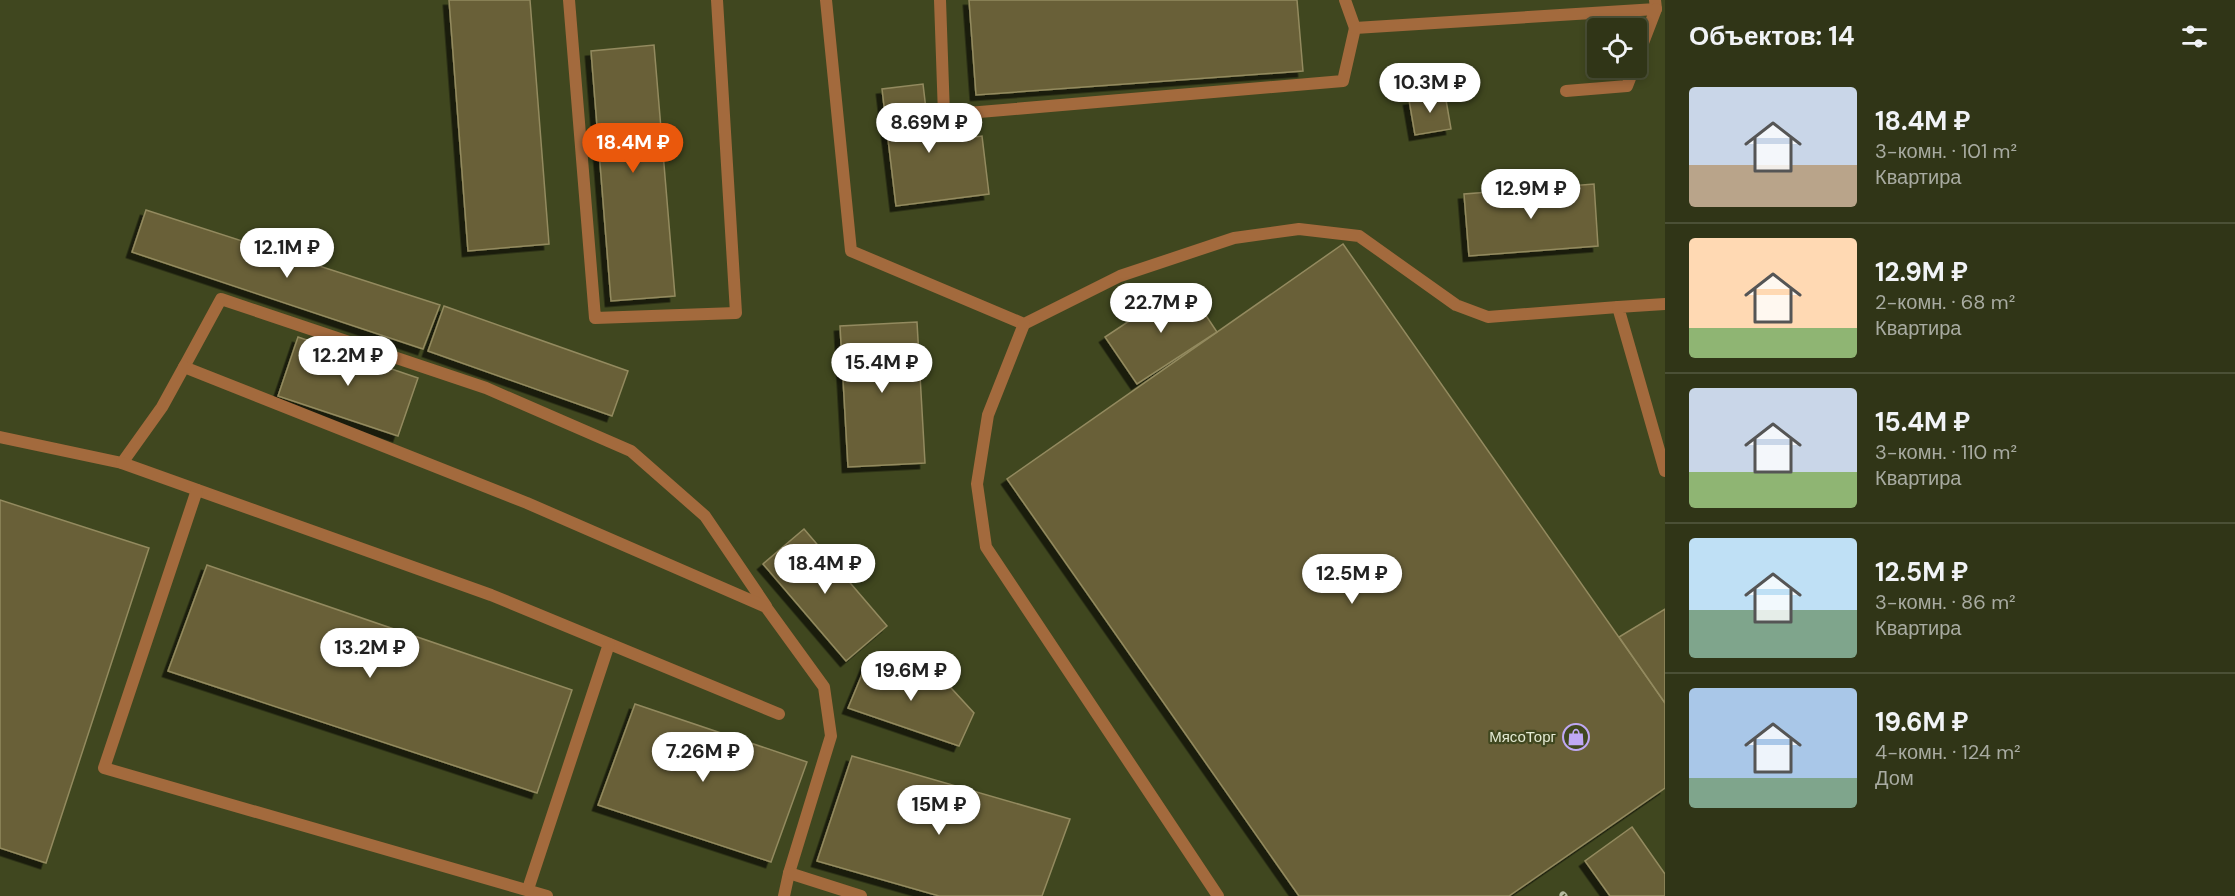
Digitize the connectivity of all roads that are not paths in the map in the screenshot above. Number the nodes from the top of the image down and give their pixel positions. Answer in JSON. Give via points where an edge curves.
{"nodes":[{"id":1,"x":569,"y":0,"type":"edge"},
{"id":2,"x":717,"y":0,"type":"edge"},
{"id":3,"x":826,"y":0,"type":"edge"},
{"id":4,"x":939,"y":0,"type":"edge"},
{"id":5,"x":1345,"y":0,"type":"edge"},
{"id":6,"x":1656,"y":4,"type":"edge"},
{"id":7,"x":1355,"y":28,"type":"junction"},
{"id":8,"x":1647,"y":30,"type":"edge"},
{"id":9,"x":1630,"y":78,"type":"edge"},
{"id":10,"x":1566,"y":91,"type":"dead end"},
{"id":11,"x":1665,"y":304,"type":"edge"},
{"id":12,"x":1618,"y":307,"type":"junction"},
{"id":13,"x":1024,"y":324,"type":"junction"},
{"id":14,"x":184,"y":367,"type":"junction"},
{"id":15,"x":0,"y":437,"type":"edge"},
{"id":16,"x":122,"y":463,"type":"junction"},
{"id":17,"x":1665,"y":471,"type":"edge"},
{"id":18,"x":197,"y":490,"type":"junction"},
{"id":19,"x":766,"y":607,"type":"junction"},
{"id":20,"x":609,"y":644,"type":"junction"},
{"id":21,"x":779,"y":714,"type":"dead end"},
{"id":22,"x":789,"y":873,"type":"junction"},
{"id":23,"x":528,"y":889,"type":"junction"},
{"id":24,"x":547,"y":896,"type":"edge"},
{"id":25,"x":784,"y":896,"type":"edge"},
{"id":26,"x":861,"y":896,"type":"edge"},
{"id":27,"x":1218,"y":896,"type":"edge"}],
"edges":[{"from":1,"to":2,"type":"lane","via":[[595,318],[736,313]]},
{"from":3,"to":13,"type":"lane","via":[[851,251]]},
{"from":4,"to":7,"type":"lane","via":[[944,115],[1343,81]]},
{"from":5,"to":7,"type":"lane"},
{"from":6,"to":7,"type":"lane"},
{"from":6,"to":8,"type":"lane"},
{"from":9,"to":10,"type":"lane","via":[[1627,86]]},
{"from":11,"to":12,"type":"lane"},
{"from":12,"to":13,"type":"lane","via":[[1488,317],[1456,304],[1359,236],[1299,229],[1234,238],[1120,276]]},
{"from":12,"to":17,"type":"lane"},
{"from":13,"to":27,"type":"lane","via":[[988,415],[982,449],[977,483],[986,547]]},
{"from":14,"to":16,"type":"lane","via":[[162,407]]},
{"from":14,"to":19,"type":"lane","via":[[527,503]]},
{"from":14,"to":19,"type":"lane","via":[[221,299],[486,388],[631,451],[705,516]]},
{"from":15,"to":16,"type":"lane"},
{"from":16,"to":18,"type":"lane"},
{"from":18,"to":20,"type":"lane","via":[[491,595]]},
{"from":18,"to":23,"type":"lane","via":[[105,768]]},
{"from":19,"to":22,"type":"lane","via":[[824,687],[831,736]]},
{"from":20,"to":21,"type":"lane"},
{"from":20,"to":23,"type":"lane"},
{"from":22,"to":25,"type":"lane"},
{"from":22,"to":26,"type":"lane"},
{"from":23,"to":24,"type":"lane"}]}
